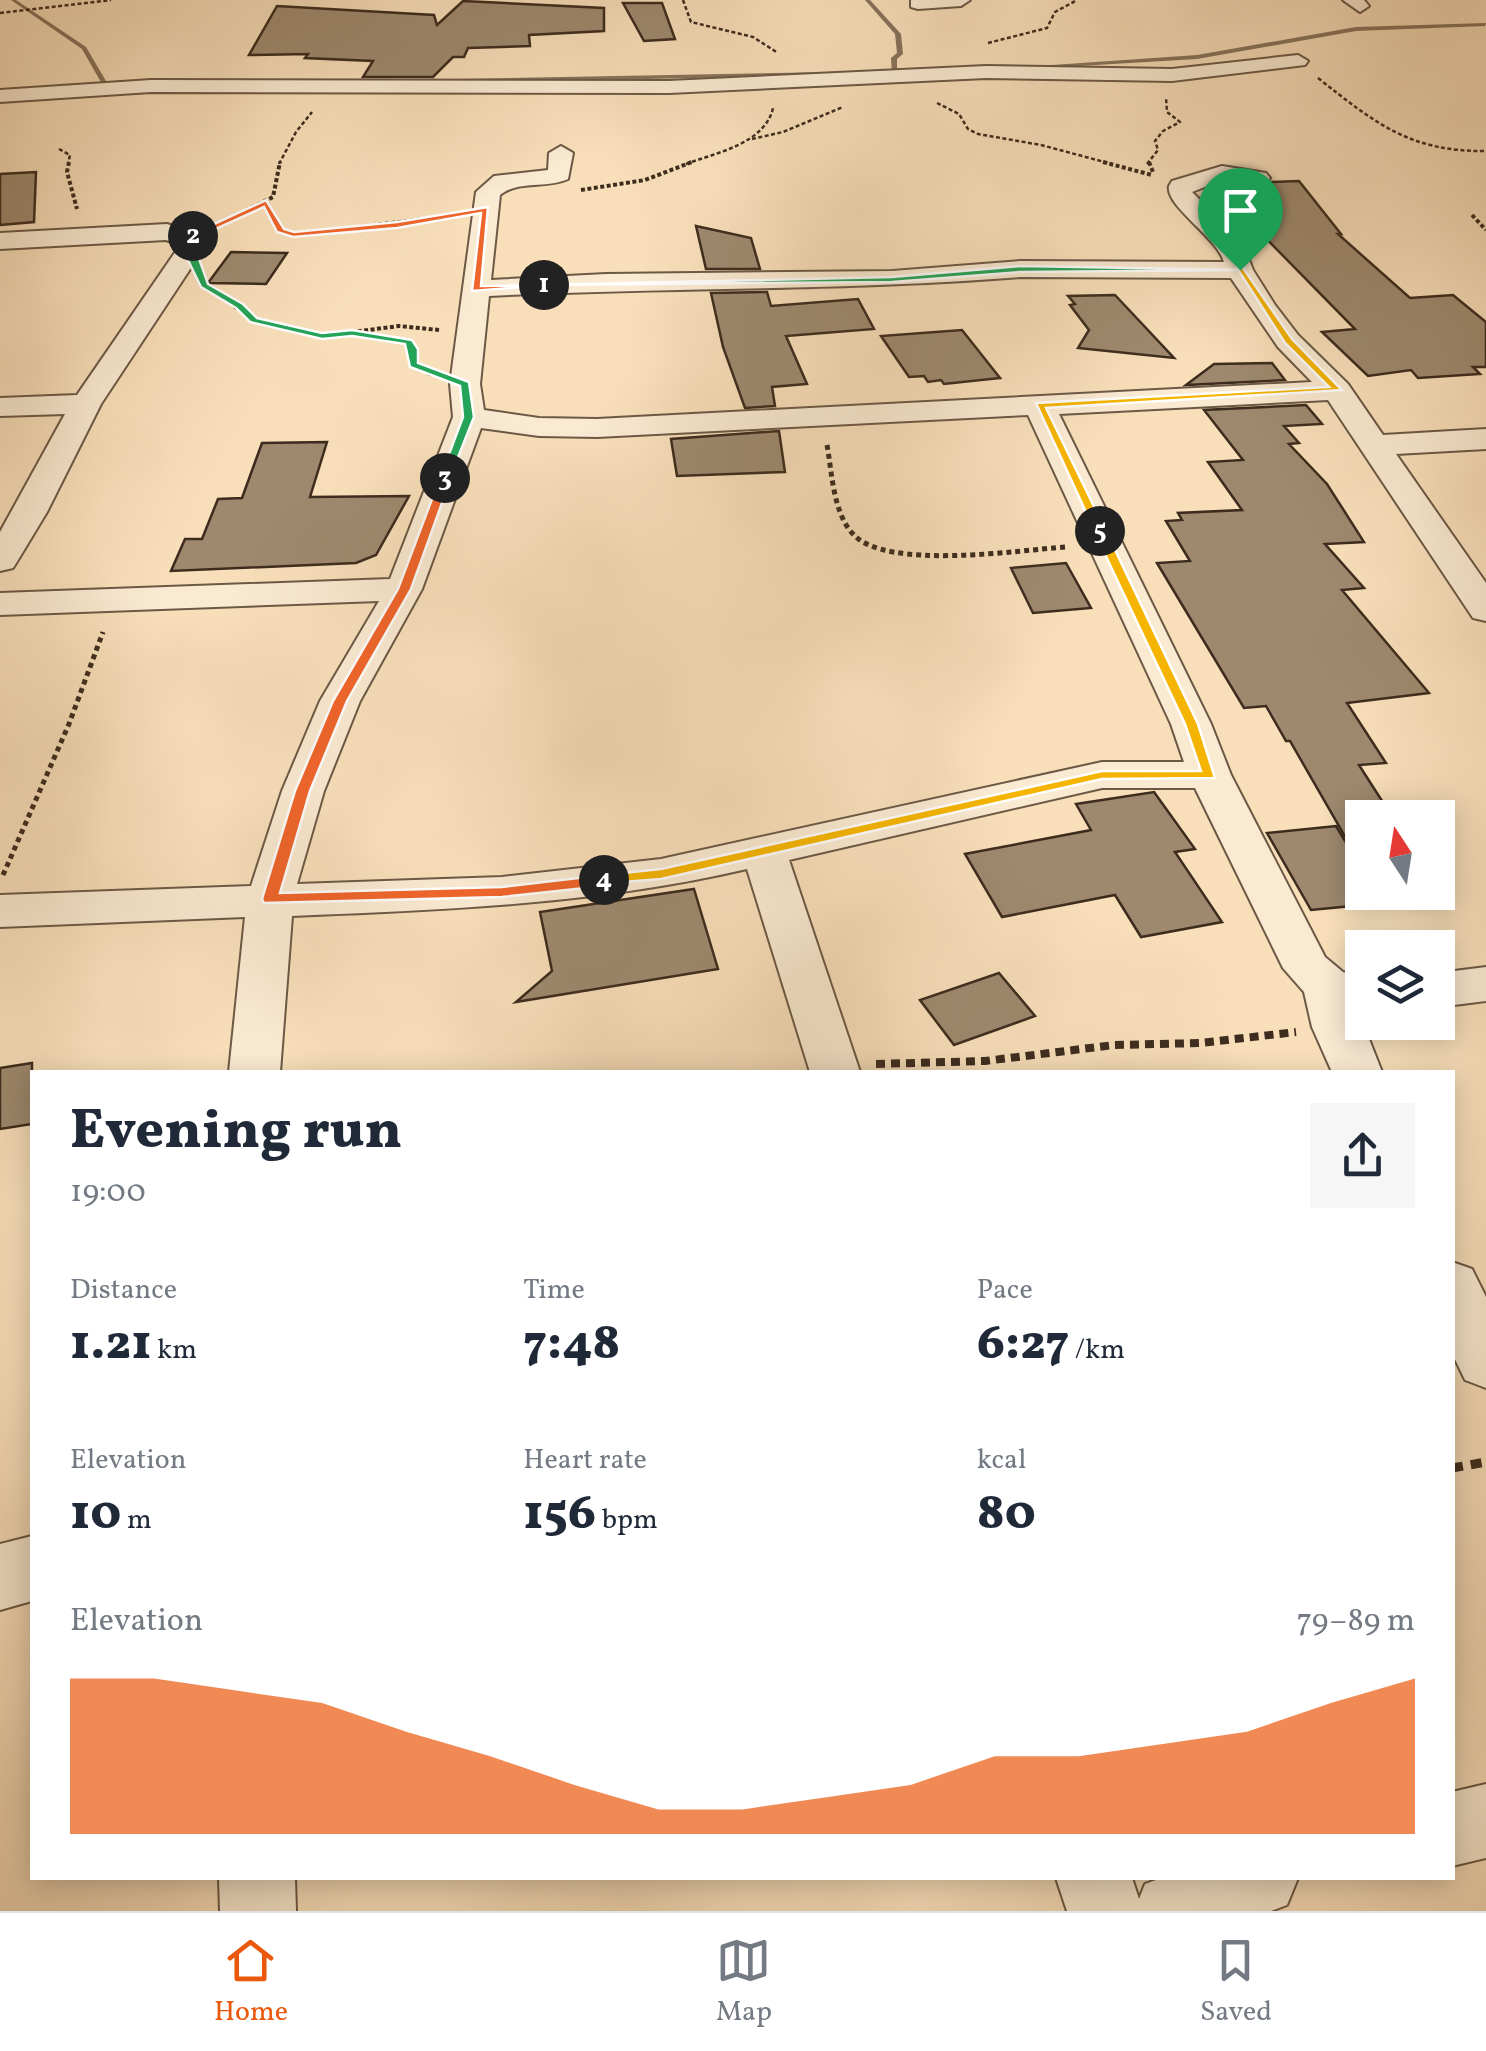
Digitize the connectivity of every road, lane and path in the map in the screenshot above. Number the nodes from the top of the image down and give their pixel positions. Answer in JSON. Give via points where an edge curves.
{"nodes":[{"id":1,"x":66,"y":0,"type":"edge"},
{"id":2,"x":110,"y":0,"type":"edge"},
{"id":3,"x":683,"y":0,"type":"edge"},
{"id":4,"x":962,"y":0,"type":"edge"},
{"id":5,"x":1077,"y":0,"type":"edge"},
{"id":6,"x":918,"y":3,"type":"dead end"},
{"id":7,"x":36,"y":8,"type":"junction"},
{"id":8,"x":0,"y":13,"type":"edge"},
{"id":9,"x":973,"y":46,"type":"dead end"},
{"id":10,"x":785,"y":57,"type":"dead end"},
{"id":11,"x":1298,"y":61,"type":"joint"},
{"id":12,"x":1115,"y":74,"type":"junction"},
{"id":13,"x":889,"y":79,"type":"junction"},
{"id":14,"x":757,"y":83,"type":"junction"},
{"id":15,"x":340,"y":85,"type":"junction"},
{"id":16,"x":0,"y":96,"type":"edge"},
{"id":17,"x":751,"y":139,"type":"junction"},
{"id":18,"x":59,"y":149,"type":"dead end"},
{"id":19,"x":1486,"y":151,"type":"edge"},
{"id":20,"x":561,"y":153,"type":"dead end"},
{"id":21,"x":1258,"y":178,"type":"dead end"},
{"id":22,"x":571,"y":191,"type":"dead end"},
{"id":23,"x":266,"y":203,"type":"junction"},
{"id":24,"x":485,"y":209,"type":"junction"},
{"id":25,"x":1472,"y":215,"type":"dead end"},
{"id":26,"x":1486,"y":230,"type":"edge"},
{"id":27,"x":92,"y":234,"type":"junction"},
{"id":28,"x":0,"y":241,"type":"edge"},
{"id":29,"x":188,"y":245,"type":"junction"},
{"id":30,"x":1240,"y":270,"type":"junction"},
{"id":31,"x":476,"y":289,"type":"junction"},
{"id":32,"x":352,"y":333,"type":"junction"},
{"id":33,"x":470,"y":335,"type":"junction"},
{"id":34,"x":1337,"y":390,"type":"junction"},
{"id":35,"x":467,"y":401,"type":"junction"},
{"id":36,"x":86,"y":404,"type":"junction"},
{"id":37,"x":1039,"y":405,"type":"junction"},
{"id":38,"x":0,"y":406,"type":"edge"},
{"id":39,"x":819,"y":416,"type":"junction"},
{"id":40,"x":1486,"y":439,"type":"edge"},
{"id":41,"x":1377,"y":445,"type":"junction"},
{"id":42,"x":1108,"y":546,"type":"junction"},
{"id":43,"x":0,"y":560,"type":"edge"},
{"id":44,"x":0,"y":581,"type":"edge"},
{"id":45,"x":404,"y":589,"type":"junction"},
{"id":46,"x":115,"y":599,"type":"junction"},
{"id":47,"x":50,"y":601,"type":"junction"},
{"id":48,"x":0,"y":604,"type":"edge"},
{"id":49,"x":1486,"y":610,"type":"edge"},
{"id":50,"x":1210,"y":775,"type":"junction"},
{"id":51,"x":764,"y":852,"type":"junction"},
{"id":52,"x":0,"y":880,"type":"edge"},
{"id":53,"x":270,"y":899,"type":"junction"},
{"id":54,"x":0,"y":911,"type":"edge"},
{"id":55,"x":1486,"y":984,"type":"edge"},
{"id":56,"x":1455,"y":988,"type":"edge"},
{"id":57,"x":1342,"y":1002,"type":"edge"},
{"id":58,"x":256,"y":1070,"type":"edge"},
{"id":59,"x":834,"y":1070,"type":"edge"},
{"id":60,"x":1358,"y":1070,"type":"edge"},
{"id":61,"x":1455,"y":1293,"type":"edge"},
{"id":62,"x":1486,"y":1360,"type":"edge"},
{"id":63,"x":1486,"y":1462,"type":"edge"},
{"id":64,"x":1455,"y":1467,"type":"edge"},
{"id":65,"x":30,"y":1569,"type":"edge"},
{"id":66,"x":0,"y":1576,"type":"edge"},
{"id":67,"x":1486,"y":1821,"type":"edge"},
{"id":68,"x":1455,"y":1828,"type":"edge"},
{"id":69,"x":256,"y":1880,"type":"edge"},
{"id":70,"x":1095,"y":1880,"type":"edge"},
{"id":71,"x":1255,"y":1880,"type":"edge"},
{"id":72,"x":258,"y":1911,"type":"edge"},
{"id":73,"x":1105,"y":1911,"type":"edge"},
{"id":74,"x":1172,"y":1911,"type":"edge"}],
"edges":[{"from":1,"to":7,"type":"path"},
{"from":2,"to":7,"type":"path"},
{"from":3,"to":10,"type":"path","via":[[692,22],[753,37]]},
{"from":4,"to":6,"type":"street"},
{"from":5,"to":9,"type":"path","via":[[1055,12],[1047,28]]},
{"from":7,"to":8,"type":"path"},
{"from":11,"to":12,"type":"street","via":[[1172,75]]},
{"from":11,"to":19,"type":"path","via":[[1356,106],[1426,145]]},
{"from":12,"to":13,"type":"street"},
{"from":12,"to":13,"type":"path","via":[[1166,92],[1166,112],[1180,122],[1155,141],[1158,150],[1147,164],[1163,177],[971,132],[956,112]]},
{"from":13,"to":14,"type":"street"},
{"from":13,"to":17,"type":"path","via":[[812,121]]},
{"from":14,"to":15,"type":"street"},
{"from":14,"to":17,"type":"path","via":[[774,104]]},
{"from":15,"to":16,"type":"street","via":[[151,86]]},
{"from":15,"to":23,"type":"path","via":[[292,133],[280,158],[276,192]]},
{"from":17,"to":22,"type":"path","via":[[645,180]]},
{"from":18,"to":27,"type":"path","via":[[70,155],[67,172],[80,223]]},
{"from":20,"to":24,"type":"street","via":[[560,174],[494,184]]},
{"from":21,"to":30,"type":"street","via":[[1222,173],[1179,190],[1233,248]]},
{"from":23,"to":24,"type":"path","via":[[280,230],[293,235]]},
{"from":23,"to":29,"type":"path"},
{"from":24,"to":31,"type":"street"},
{"from":25,"to":26,"type":"path"},
{"from":27,"to":28,"type":"street"},
{"from":27,"to":29,"type":"street","via":[[151,232]]},
{"from":29,"to":32,"type":"path","via":[[204,285],[253,320],[322,336]]},
{"from":29,"to":36,"type":"street"},
{"from":30,"to":31,"type":"street","via":[[1004,269],[892,280]]},
{"from":30,"to":34,"type":"street","via":[[1288,341]]},
{"from":31,"to":33,"type":"street"},
{"from":32,"to":33,"type":"path","via":[[399,326]]},
{"from":32,"to":35,"type":"path","via":[[408,342],[413,365]]},
{"from":33,"to":35,"type":"street"},
{"from":34,"to":37,"type":"street"},
{"from":34,"to":41,"type":"street"},
{"from":35,"to":39,"type":"street","via":[[539,427]]},
{"from":35,"to":45,"type":"street"},
{"from":36,"to":38,"type":"street"},
{"from":36,"to":43,"type":"street"},
{"from":37,"to":39,"type":"street"},
{"from":37,"to":42,"type":"street"},
{"from":39,"to":42,"type":"path","via":[[847,526],[870,547],[909,553]]},
{"from":40,"to":41,"type":"street"},
{"from":41,"to":49,"type":"street"},
{"from":42,"to":50,"type":"street"},
{"from":44,"to":47,"type":"street"},
{"from":45,"to":46,"type":"street"},
{"from":45,"to":53,"type":"street","via":[[340,701]]},
{"from":46,"to":47,"type":"street"},
{"from":46,"to":52,"type":"path"},
{"from":47,"to":48,"type":"street"},
{"from":50,"to":51,"type":"street","via":[[1102,775]]},
{"from":50,"to":57,"type":"street","via":[[1307,968]]},
{"from":51,"to":53,"type":"street","via":[[661,874],[502,892]]},
{"from":51,"to":59,"type":"street"},
{"from":53,"to":54,"type":"street"},
{"from":53,"to":58,"type":"street"},
{"from":55,"to":56,"type":"street"},
{"from":57,"to":59,"type":"path","via":[[1201,1043]]},
{"from":57,"to":60,"type":"street"},
{"from":61,"to":62,"type":"street"},
{"from":63,"to":64,"type":"path"},
{"from":65,"to":66,"type":"street"},
{"from":67,"to":68,"type":"street"},
{"from":69,"to":72,"type":"street"},
{"from":70,"to":73,"type":"street"},
{"from":71,"to":74,"type":"street"}]}
